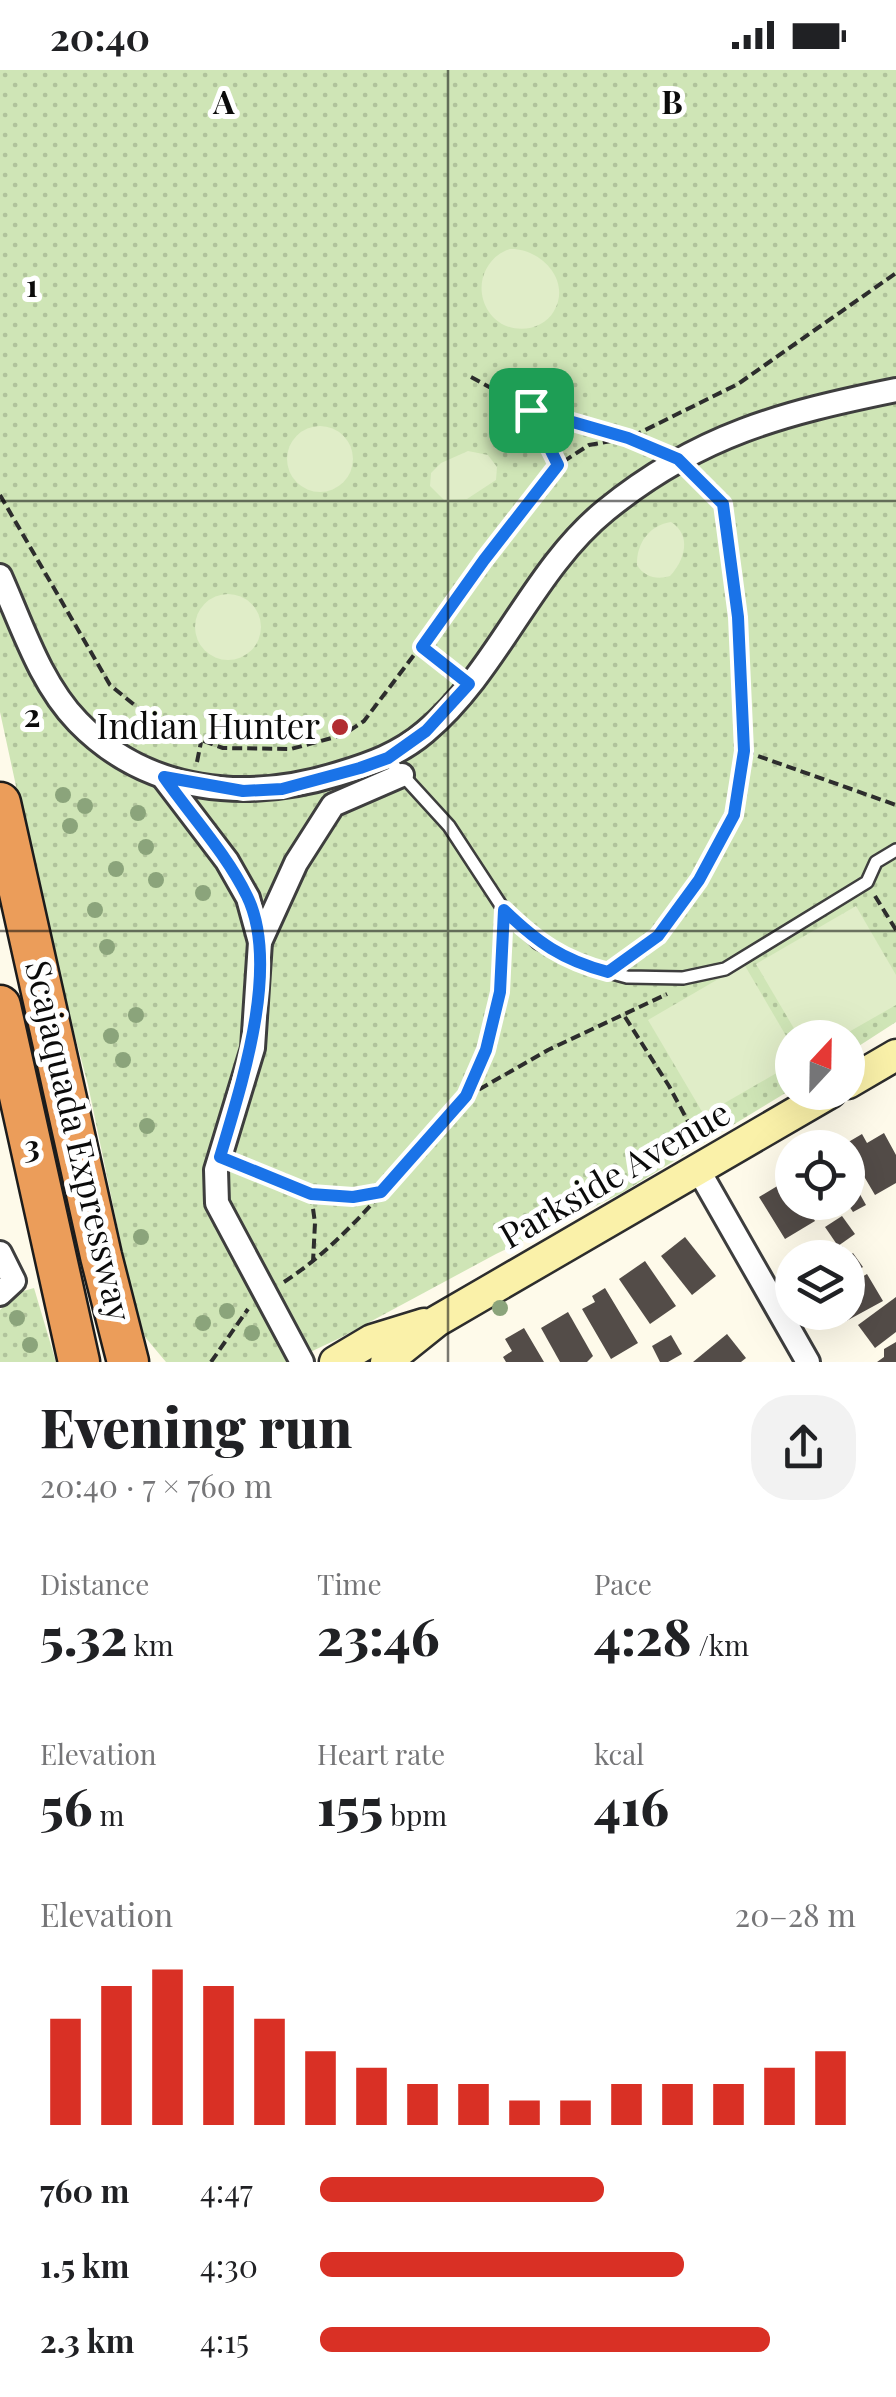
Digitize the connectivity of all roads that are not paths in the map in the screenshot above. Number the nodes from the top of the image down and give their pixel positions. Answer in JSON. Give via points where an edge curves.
{"nodes":[{"id":1,"x":896,"y":390,"type":"edge"},
{"id":2,"x":0,"y":576,"type":"edge"},
{"id":3,"x":395,"y":766,"type":"junction"},
{"id":4,"x":164,"y":777,"type":"junction"},
{"id":5,"x":0,"y":802,"type":"edge"},
{"id":6,"x":896,"y":850,"type":"edge"},
{"id":7,"x":260,"y":942,"type":"junction"},
{"id":8,"x":0,"y":1006,"type":"edge"},
{"id":9,"x":896,"y":1054,"type":"edge"},
{"id":10,"x":865,"y":1073,"type":"edge"},
{"id":11,"x":795,"y":1110,"type":"edge"},
{"id":12,"x":700,"y":1158,"type":"junction"},
{"id":13,"x":0,"y":1254,"type":"edge"},
{"id":14,"x":7,"y":1288,"type":"edge"},
{"id":15,"x":437,"y":1321,"type":"junction"},
{"id":16,"x":125,"y":1348,"type":"edge"},
{"id":17,"x":79,"y":1362,"type":"edge"},
{"id":18,"x":152,"y":1362,"type":"edge"},
{"id":19,"x":302,"y":1362,"type":"edge"},
{"id":20,"x":335,"y":1362,"type":"edge"},
{"id":21,"x":386,"y":1362,"type":"edge"},
{"id":22,"x":808,"y":1362,"type":"edge"}],
"edges":[{"from":1,"to":3,"type":"street","via":[[740,429],[678,459],[604,511],[566,548],[469,684]]},
{"from":2,"to":4,"type":"street","via":[[55,694],[108,748]]},
{"from":3,"to":4,"type":"street","via":[[243,791]]},
{"from":3,"to":6,"type":"lane","via":[[448,826],[504,910],[538,943],[627,977],[683,978],[725,969],[866,882],[876,862]]},
{"from":3,"to":7,"type":"street","via":[[334,804],[296,863]]},
{"from":4,"to":7,"type":"street","via":[[248,898]]},
{"from":5,"to":16,"type":"highway","name":"Scajaquada Expressway"},
{"from":7,"to":19,"type":"street","via":[[253,1048],[216,1170],[216,1203]]},
{"from":8,"to":17,"type":"highway","name":"Scajaquada Expressway"},
{"from":9,"to":10,"type":"street"},
{"from":11,"to":12,"type":"street","name":"Parkside Avenue"},
{"from":12,"to":15,"type":"street","name":"Parkside Avenue"},
{"from":12,"to":22,"type":"street"},
{"from":13,"to":14,"type":"street"},
{"from":15,"to":20,"type":"street","name":"Parkside Avenue","via":[[372,1340]]},
{"from":15,"to":21,"type":"street","name":"Parkside Avenue"},
{"from":16,"to":18,"type":"highway"}]}
